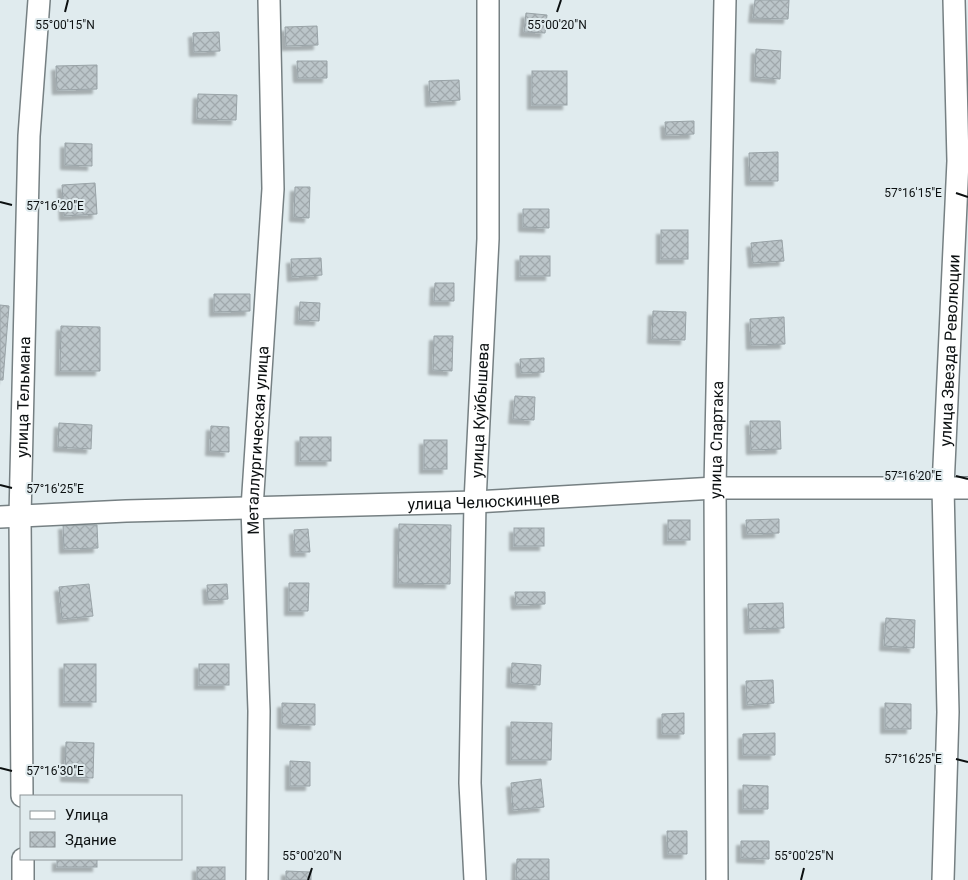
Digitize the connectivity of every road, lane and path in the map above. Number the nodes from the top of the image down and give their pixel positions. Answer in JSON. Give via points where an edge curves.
{"nodes":[{"id":1,"x":39,"y":0,"type":"edge"},
{"id":2,"x":269,"y":0,"type":"edge"},
{"id":3,"x":488,"y":0,"type":"edge"},
{"id":4,"x":725,"y":0,"type":"edge"},
{"id":5,"x":954,"y":0,"type":"edge"},
{"id":6,"x":943,"y":487,"type":"junction"},
{"id":7,"x":715,"y":488,"type":"junction"},
{"id":8,"x":968,"y":488,"type":"edge"},
{"id":9,"x":475,"y":502,"type":"junction"},
{"id":10,"x":252,"y":508,"type":"junction"},
{"id":11,"x":10,"y":516,"type":"edge"},
{"id":12,"x":22,"y":795,"type":"edge"},
{"id":13,"x":22,"y":860,"type":"edge"},
{"id":14,"x":23,"y":880,"type":"edge"},
{"id":15,"x":257,"y":880,"type":"edge"},
{"id":16,"x":475,"y":880,"type":"edge"},
{"id":17,"x":717,"y":880,"type":"edge"},
{"id":18,"x":943,"y":880,"type":"edge"}],
"edges":[{"from":1,"to":11,"type":"street","name":"улица Тельмана"},
{"from":2,"to":10,"type":"street","name":"Металлургическая улица","via":[[273,189]]},
{"from":3,"to":9,"type":"street","name":"улица Куйбышева","via":[[488,239]]},
{"from":4,"to":7,"type":"street","name":"улица Спартака"},
{"from":5,"to":6,"type":"street","name":"улица Звезда Революции","via":[[958,161]]},
{"from":6,"to":7,"type":"street","name":"улица Челюскинцев"},
{"from":6,"to":8,"type":"street","name":"улица Челюскинцев"},
{"from":6,"to":18,"type":"street","name":"улица Звезда Революции","via":[[948,712]]},
{"from":7,"to":9,"type":"street","name":"улица Челюскинцев"},
{"from":7,"to":17,"type":"street","name":"улица Спартака"},
{"from":9,"to":10,"type":"street","name":"улица Челюскинцев"},
{"from":9,"to":16,"type":"street","name":"улица Куйбышева","via":[[470,783]]},
{"from":10,"to":11,"type":"street","name":"улица Челюскинцев"},
{"from":10,"to":15,"type":"street","name":"Металлургическая улица","via":[[259,719]]},
{"from":11,"to":12,"type":"street","name":"улица Тельмана"},
{"from":13,"to":14,"type":"street"}]}
